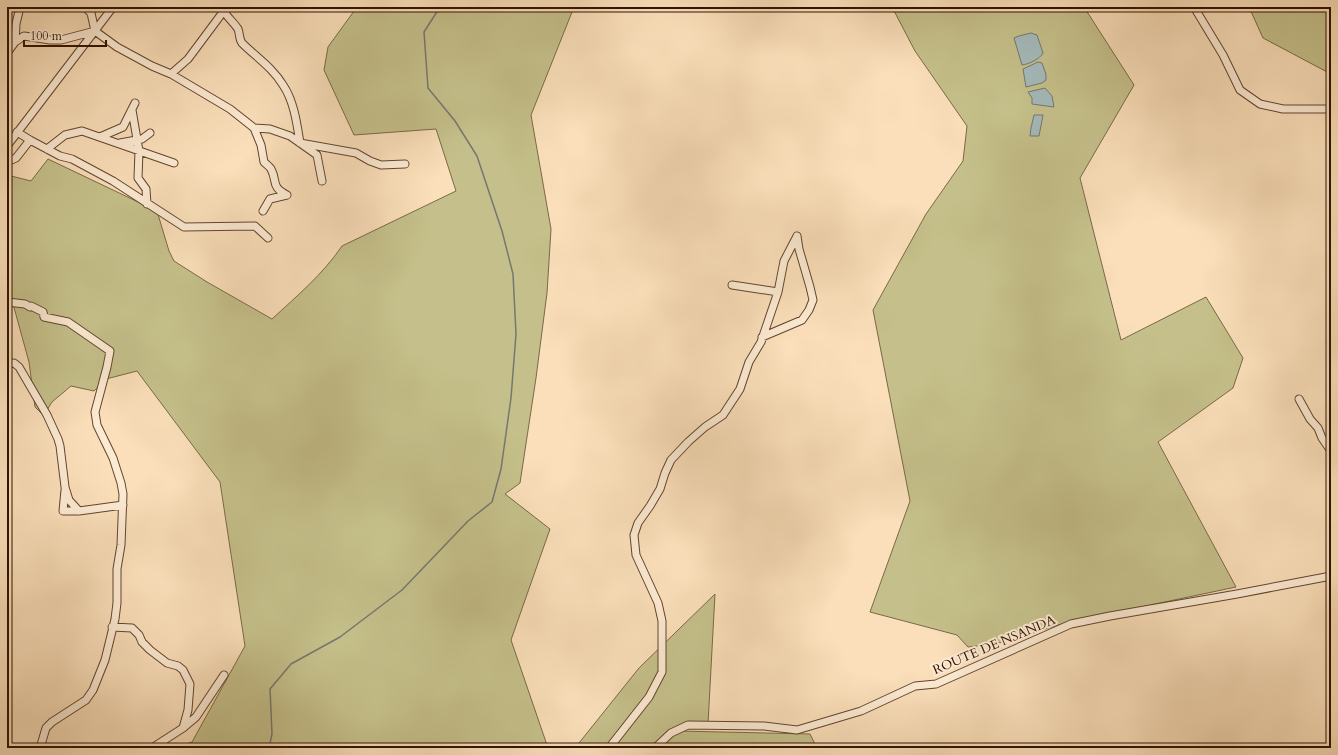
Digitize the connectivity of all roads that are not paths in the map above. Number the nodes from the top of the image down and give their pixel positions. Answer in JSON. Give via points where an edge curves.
{"nodes":[{"id":1,"x":20,"y":7,"type":"edge"},
{"id":2,"x":86,"y":7,"type":"edge"},
{"id":3,"x":113,"y":7,"type":"edge"},
{"id":4,"x":1194,"y":7,"type":"edge"},
{"id":5,"x":224,"y":9,"type":"edge"},
{"id":6,"x":95,"y":30,"type":"junction"},
{"id":7,"x":15,"y":42,"type":"junction"},
{"id":8,"x":7,"y":53,"type":"edge"},
{"id":9,"x":171,"y":74,"type":"junction"},
{"id":10,"x":135,"y":103,"type":"dead end"},
{"id":11,"x":1331,"y":109,"type":"edge"},
{"id":12,"x":132,"y":110,"type":"junction"},
{"id":13,"x":254,"y":128,"type":"junction"},
{"id":14,"x":17,"y":132,"type":"junction"},
{"id":15,"x":150,"y":133,"type":"dead end"},
{"id":16,"x":100,"y":138,"type":"junction"},
{"id":17,"x":30,"y":140,"type":"junction"},
{"id":18,"x":136,"y":140,"type":"junction"},
{"id":19,"x":118,"y":143,"type":"junction"},
{"id":20,"x":300,"y":143,"type":"junction"},
{"id":21,"x":7,"y":146,"type":"edge"},
{"id":22,"x":47,"y":149,"type":"junction"},
{"id":23,"x":140,"y":151,"type":"junction"},
{"id":24,"x":7,"y":162,"type":"edge"},
{"id":25,"x":174,"y":163,"type":"dead end"},
{"id":26,"x":405,"y":164,"type":"dead end"},
{"id":27,"x":322,"y":181,"type":"dead end"},
{"id":28,"x":147,"y":204,"type":"junction"},
{"id":29,"x":263,"y":211,"type":"dead end"},
{"id":30,"x":268,"y":238,"type":"dead end"},
{"id":31,"x":732,"y":285,"type":"dead end"},
{"id":32,"x":778,"y":292,"type":"junction"},
{"id":33,"x":7,"y":302,"type":"edge"},
{"id":34,"x":762,"y":337,"type":"junction"},
{"id":35,"x":7,"y":364,"type":"edge"},
{"id":36,"x":1299,"y":399,"type":"dead end"},
{"id":37,"x":1331,"y":450,"type":"edge"},
{"id":38,"x":65,"y":487,"type":"junction"},
{"id":39,"x":123,"y":505,"type":"junction"},
{"id":40,"x":79,"y":511,"type":"junction"},
{"id":41,"x":1331,"y":576,"type":"edge"},
{"id":42,"x":112,"y":627,"type":"junction"},
{"id":43,"x":224,"y":676,"type":"dead end"},
{"id":44,"x":183,"y":728,"type":"junction"},
{"id":45,"x":40,"y":748,"type":"edge"},
{"id":46,"x":152,"y":748,"type":"edge"},
{"id":47,"x":609,"y":748,"type":"edge"},
{"id":48,"x":655,"y":748,"type":"edge"}],
"edges":[{"from":1,"to":7,"type":"street"},
{"from":2,"to":6,"type":"street","via":[[91,12]]},
{"from":3,"to":6,"type":"street"},
{"from":4,"to":11,"type":"street","via":[[1223,55],[1240,90],[1260,104],[1283,109]]},
{"from":5,"to":9,"type":"street","via":[[188,59]]},
{"from":5,"to":20,"type":"street","via":[[239,30],[240,42],[270,68],[284,86],[290,97]]},
{"from":6,"to":7,"type":"street","via":[[61,40],[24,36]]},
{"from":6,"to":9,"type":"street","via":[[117,47]]},
{"from":6,"to":14,"type":"street"},
{"from":7,"to":8,"type":"street"},
{"from":9,"to":13,"type":"street","via":[[230,109]]},
{"from":10,"to":12,"type":"street"},
{"from":12,"to":16,"type":"street","via":[[123,127]]},
{"from":12,"to":18,"type":"street"},
{"from":13,"to":20,"type":"street","via":[[270,129],[290,136]]},
{"from":13,"to":29,"type":"street","via":[[264,162],[271,169],[275,185],[287,195],[270,199]]},
{"from":14,"to":17,"type":"street"},
{"from":14,"to":21,"type":"street"},
{"from":15,"to":18,"type":"street"},
{"from":16,"to":19,"type":"street"},
{"from":16,"to":22,"type":"street","via":[[82,131],[65,135]]},
{"from":17,"to":22,"type":"street"},
{"from":17,"to":24,"type":"street","via":[[16,158]]},
{"from":18,"to":19,"type":"street"},
{"from":18,"to":23,"type":"street"},
{"from":19,"to":23,"type":"street"},
{"from":20,"to":26,"type":"street","via":[[356,153],[381,165]]},
{"from":20,"to":27,"type":"street","via":[[317,155]]},
{"from":22,"to":28,"type":"street","via":[[113,181]]},
{"from":23,"to":25,"type":"street"},
{"from":23,"to":28,"type":"street","via":[[138,178],[146,189]]},
{"from":28,"to":30,"type":"street","via":[[184,227],[255,226]]},
{"from":31,"to":32,"type":"street"},
{"from":32,"to":34,"type":"street"},
{"from":32,"to":34,"type":"street","via":[[784,261],[797,236],[810,287],[812,300],[809,310],[802,320]]},
{"from":33,"to":39,"type":"street","via":[[25,304],[43,312],[44,317],[68,322],[110,351],[95,418],[121,482]]},
{"from":34,"to":47,"type":"street","via":[[749,362],[740,389],[723,415],[705,427],[671,460],[660,489],[638,523],[634,535],[636,555],[658,603],[662,621],[662,672],[649,696]]},
{"from":35,"to":38,"type":"street","via":[[14,363],[19,367],[50,421],[60,446]]},
{"from":36,"to":37,"type":"street"},
{"from":38,"to":40,"type":"street","via":[[70,500]]},
{"from":38,"to":40,"type":"street","via":[[63,511]]},
{"from":39,"to":40,"type":"street"},
{"from":39,"to":42,"type":"street","via":[[117,569],[117,603]]},
{"from":41,"to":48,"type":"street","name":"ROUTE DE NSANDA","via":[[1071,624],[936,684],[915,686],[861,711],[797,730],[764,726],[688,725],[671,733]]},
{"from":42,"to":44,"type":"street","via":[[132,628],[150,650],[167,663],[183,670],[190,684],[188,710]]},
{"from":42,"to":45,"type":"street","via":[[105,660],[93,690],[86,700],[46,728]]},
{"from":43,"to":44,"type":"street","via":[[196,717]]},
{"from":44,"to":46,"type":"street"}]}
